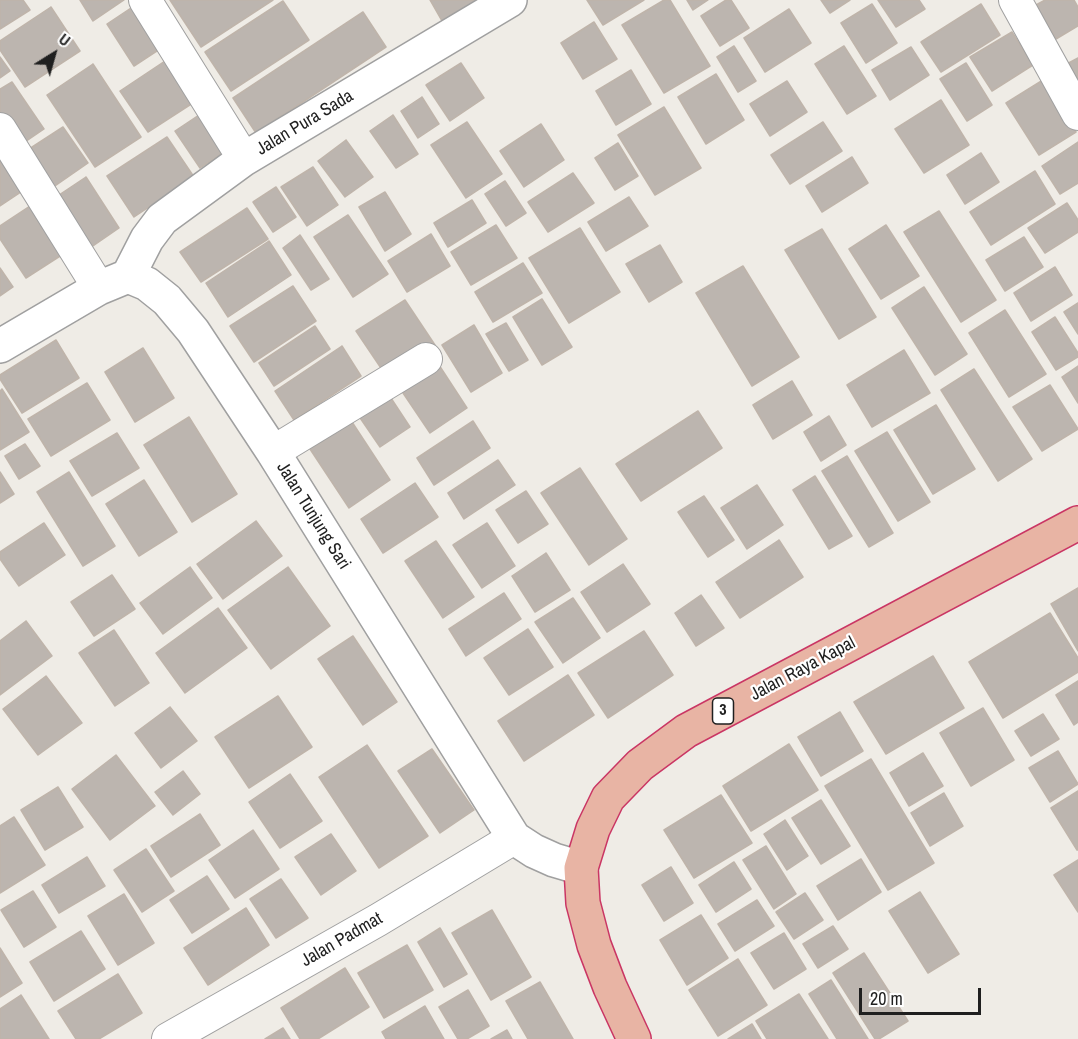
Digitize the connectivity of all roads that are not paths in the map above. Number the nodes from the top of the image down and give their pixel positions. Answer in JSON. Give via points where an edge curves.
{"nodes":[{"id":1,"x":145,"y":0,"type":"edge"},
{"id":2,"x":510,"y":0,"type":"edge"},
{"id":3,"x":1015,"y":0,"type":"edge"},
{"id":4,"x":1078,"y":114,"type":"edge"},
{"id":5,"x":0,"y":129,"type":"edge"},
{"id":6,"x":244,"y":159,"type":"junction"},
{"id":7,"x":113,"y":282,"type":"junction"},
{"id":8,"x":0,"y":346,"type":"edge"},
{"id":9,"x":426,"y":359,"type":"dead end"},
{"id":10,"x":273,"y":452,"type":"junction"},
{"id":11,"x":1078,"y":523,"type":"edge"},
{"id":12,"x":514,"y":838,"type":"junction"},
{"id":13,"x":581,"y":868,"type":"junction"},
{"id":14,"x":168,"y":1039,"type":"edge"},
{"id":15,"x":634,"y":1039,"type":"edge"}],
"edges":[{"from":1,"to":6,"type":"street"},
{"from":2,"to":6,"type":"street","name":"Jalan Pura Sada"},
{"from":3,"to":4,"type":"street"},
{"from":5,"to":7,"type":"street"},
{"from":6,"to":7,"type":"street","name":"Jalan Pura Sada","via":[[162,219]]},
{"from":7,"to":8,"type":"street"},
{"from":7,"to":10,"type":"street","name":"Jalan Tunjung Sari","via":[[147,284],[167,300],[193,331]]},
{"from":9,"to":10,"type":"street"},
{"from":10,"to":12,"type":"street","name":"Jalan Tunjung Sari"},
{"from":11,"to":13,"type":"highway","name":"Jalan Raya Kapal","number":"3","via":[[686,731],[640,765],[608,798]]},
{"from":12,"to":13,"type":"street","name":"Jalan Tunjung Sari","via":[[554,860]]},
{"from":12,"to":14,"type":"street","name":"Jalan Padmat"},
{"from":13,"to":15,"type":"highway","name":"Jalan Raya Kapal","number":"3","via":[[583,903],[594,945]]}]}
